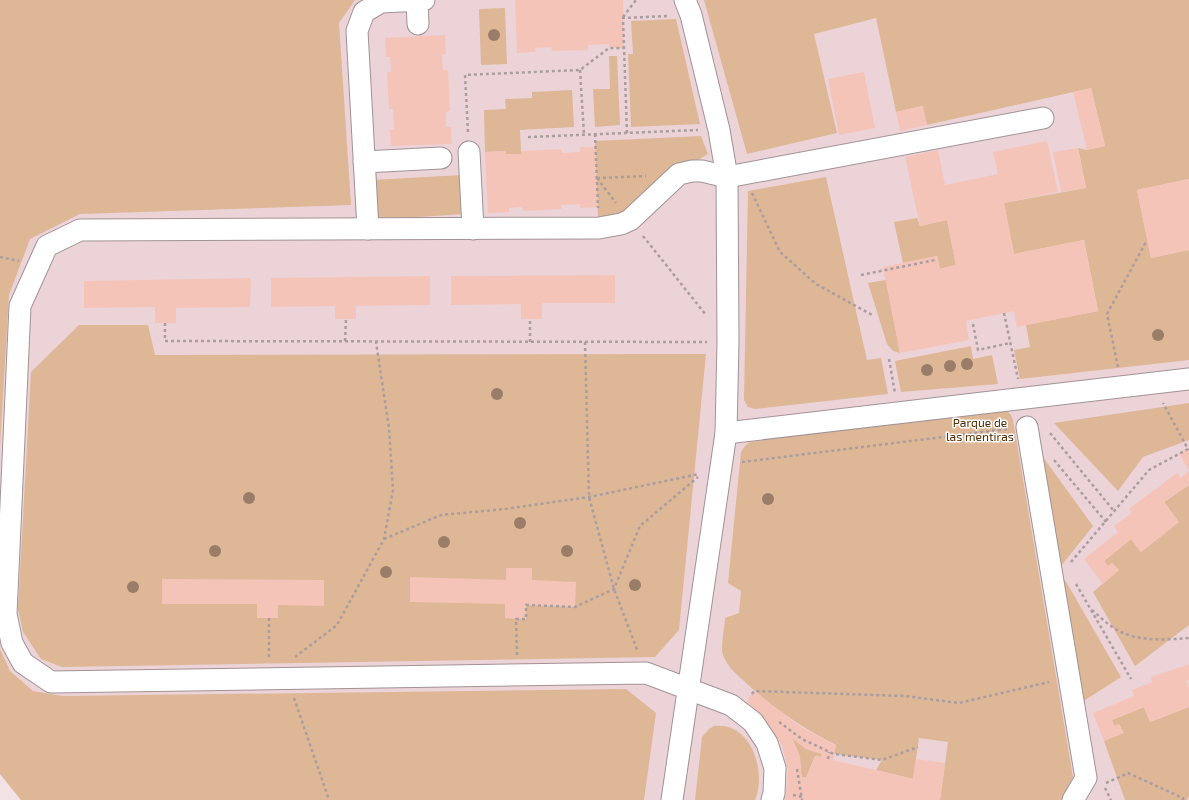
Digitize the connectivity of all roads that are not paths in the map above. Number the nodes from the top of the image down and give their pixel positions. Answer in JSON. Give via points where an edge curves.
{"nodes":[{"id":1,"x":417,"y":0,"type":"edge"},
{"id":2,"x":424,"y":0,"type":"edge"},
{"id":3,"x":688,"y":8,"type":"edge"},
{"id":4,"x":418,"y":24,"type":"dead end"},
{"id":5,"x":1043,"y":118,"type":"dead end"},
{"id":6,"x":468,"y":152,"type":"road end"},
{"id":7,"x":442,"y":158,"type":"dead end"},
{"id":8,"x":364,"y":162,"type":"junction"},
{"id":9,"x":735,"y":175,"type":"junction"},
{"id":10,"x":473,"y":228,"type":"junction"},
{"id":11,"x":368,"y":229,"type":"junction"},
{"id":12,"x":1189,"y":379,"type":"edge"},
{"id":13,"x":1037,"y":428,"type":"road end"},
{"id":14,"x":726,"y":433,"type":"junction"},
{"id":15,"x":688,"y":690,"type":"junction"},
{"id":16,"x":672,"y":800,"type":"edge"},
{"id":17,"x":772,"y":800,"type":"edge"},
{"id":18,"x":1073,"y":800,"type":"edge"}],
"edges":[{"from":1,"to":2,"type":"street"},
{"from":1,"to":4,"type":"street"},
{"from":1,"to":8,"type":"street","via":[[381,2],[364,12],[357,31]]},
{"from":3,"to":9,"type":"street","via":[[719,130]]},
{"from":5,"to":9,"type":"street"},
{"from":6,"to":10,"type":"street"},
{"from":7,"to":8,"type":"street"},
{"from":8,"to":11,"type":"street"},
{"from":9,"to":10,"type":"street","via":[[702,170],[679,174],[630,220],[621,224],[599,228]]},
{"from":9,"to":14,"type":"street"},
{"from":10,"to":11,"type":"street"},
{"from":11,"to":15,"type":"street","via":[[80,230],[47,246],[20,306],[6,614],[12,642],[23,663],[51,682],[646,673]]},
{"from":12,"to":14,"type":"street"},
{"from":13,"to":18,"type":"street","via":[[1053,583],[1086,778]]},
{"from":14,"to":15,"type":"street"},
{"from":15,"to":16,"type":"street"},
{"from":15,"to":17,"type":"street","via":[[731,705],[753,722],[768,743],[775,768]]}]}
